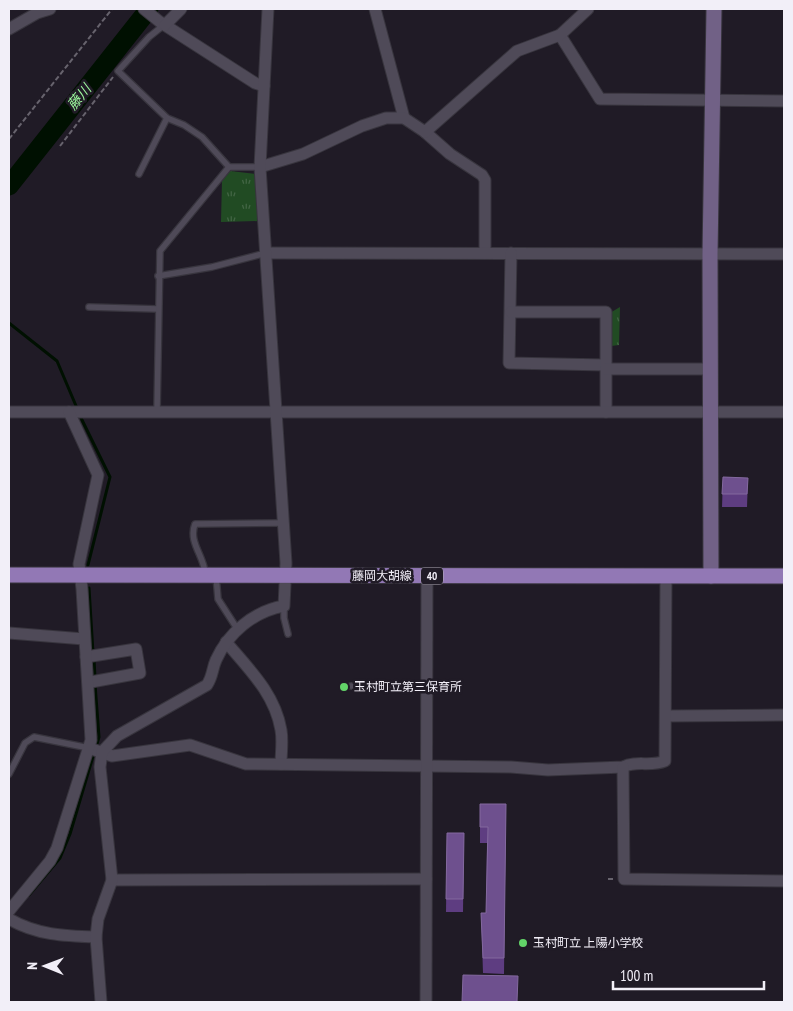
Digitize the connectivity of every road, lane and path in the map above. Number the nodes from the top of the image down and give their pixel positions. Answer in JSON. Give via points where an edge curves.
{"nodes":[{"id":1,"x":50,"y":9,"type":"edge"},
{"id":2,"x":112,"y":9,"type":"edge"},
{"id":3,"x":144,"y":9,"type":"edge"},
{"id":4,"x":181,"y":9,"type":"edge"},
{"id":5,"x":268,"y":9,"type":"edge"},
{"id":6,"x":375,"y":9,"type":"edge"},
{"id":7,"x":588,"y":9,"type":"edge"},
{"id":8,"x":714,"y":9,"type":"edge"},
{"id":9,"x":162,"y":24,"type":"junction"},
{"id":10,"x":9,"y":29,"type":"edge"},
{"id":11,"x":560,"y":35,"type":"junction"},
{"id":12,"x":118,"y":71,"type":"junction"},
{"id":13,"x":264,"y":86,"type":"junction"},
{"id":14,"x":711,"y":101,"type":"junction"},
{"id":15,"x":784,"y":101,"type":"edge"},
{"id":16,"x":167,"y":118,"type":"junction"},
{"id":17,"x":404,"y":118,"type":"junction"},
{"id":18,"x":425,"y":132,"type":"junction"},
{"id":19,"x":9,"y":139,"type":"edge"},
{"id":20,"x":60,"y":146,"type":"dead end"},
{"id":21,"x":229,"y":166,"type":"junction"},
{"id":22,"x":260,"y":167,"type":"junction"},
{"id":23,"x":139,"y":174,"type":"dead end"},
{"id":24,"x":266,"y":253,"type":"junction"},
{"id":25,"x":485,"y":253,"type":"junction"},
{"id":26,"x":511,"y":253,"type":"junction"},
{"id":27,"x":710,"y":254,"type":"junction"},
{"id":28,"x":784,"y":254,"type":"edge"},
{"id":29,"x":158,"y":276,"type":"junction"},
{"id":30,"x":89,"y":307,"type":"dead end"},
{"id":31,"x":158,"y":309,"type":"junction"},
{"id":32,"x":511,"y":312,"type":"junction"},
{"id":33,"x":606,"y":367,"type":"junction"},
{"id":34,"x":710,"y":369,"type":"junction"},
{"id":35,"x":9,"y":412,"type":"edge"},
{"id":36,"x":76,"y":412,"type":"junction"},
{"id":37,"x":157,"y":412,"type":"junction"},
{"id":38,"x":276,"y":412,"type":"junction"},
{"id":39,"x":606,"y":412,"type":"junction"},
{"id":40,"x":710,"y":412,"type":"junction"},
{"id":41,"x":784,"y":412,"type":"edge"},
{"id":42,"x":284,"y":523,"type":"junction"},
{"id":43,"x":9,"y":575,"type":"edge"},
{"id":44,"x":210,"y":575,"type":"junction"},
{"id":45,"x":80,"y":576,"type":"junction"},
{"id":46,"x":286,"y":576,"type":"junction"},
{"id":47,"x":426,"y":576,"type":"junction"},
{"id":48,"x":710,"y":576,"type":"junction"},
{"id":49,"x":784,"y":576,"type":"edge"},
{"id":50,"x":666,"y":577,"type":"junction"},
{"id":51,"x":284,"y":606,"type":"junction"},
{"id":52,"x":238,"y":630,"type":"junction"},
{"id":53,"x":9,"y":633,"type":"edge"},
{"id":54,"x":288,"y":634,"type":"dead end"},
{"id":55,"x":84,"y":639,"type":"junction"},
{"id":56,"x":226,"y":642,"type":"junction"},
{"id":57,"x":91,"y":657,"type":"junction"},
{"id":58,"x":93,"y":681,"type":"junction"},
{"id":59,"x":352,"y":686,"type":"dead end"},
{"id":60,"x":426,"y":686,"type":"junction"},
{"id":61,"x":784,"y":715,"type":"edge"},
{"id":62,"x":666,"y":716,"type":"junction"},
{"id":63,"x":95,"y":750,"type":"junction"},
{"id":64,"x":281,"y":764,"type":"junction"},
{"id":65,"x":427,"y":766,"type":"junction"},
{"id":66,"x":623,"y":767,"type":"junction"},
{"id":67,"x":9,"y":774,"type":"edge"},
{"id":68,"x":426,"y":879,"type":"junction"},
{"id":69,"x":112,"y":880,"type":"junction"},
{"id":70,"x":784,"y":881,"type":"edge"},
{"id":71,"x":9,"y":911,"type":"edge"},
{"id":72,"x":12,"y":920,"type":"edge"},
{"id":73,"x":96,"y":936,"type":"junction"},
{"id":74,"x":101,"y":1002,"type":"edge"},
{"id":75,"x":426,"y":1002,"type":"edge"}],
"edges":[{"from":1,"to":10,"type":"street"},
{"from":2,"to":19,"type":"path"},
{"from":3,"to":9,"type":"street"},
{"from":4,"to":9,"type":"street"},
{"from":5,"to":13,"type":"street"},
{"from":6,"to":17,"type":"street"},
{"from":7,"to":11,"type":"street"},
{"from":8,"to":14,"type":"street"},
{"from":9,"to":12,"type":"lane"},
{"from":9,"to":13,"type":"street","via":[[255,84]]},
{"from":11,"to":14,"type":"street","via":[[600,99]]},
{"from":11,"to":18,"type":"street","via":[[517,51]]},
{"from":12,"to":16,"type":"lane"},
{"from":12,"to":20,"type":"path"},
{"from":13,"to":22,"type":"street"},
{"from":14,"to":15,"type":"street"},
{"from":14,"to":27,"type":"street"},
{"from":16,"to":21,"type":"lane","via":[[184,124],[202,137]]},
{"from":16,"to":23,"type":"lane"},
{"from":17,"to":18,"type":"street"},
{"from":17,"to":22,"type":"street","via":[[386,118],[362,126],[302,154]]},
{"from":18,"to":25,"type":"street","via":[[485,180]]},
{"from":21,"to":22,"type":"lane"},
{"from":21,"to":29,"type":"lane","via":[[160,251]]},
{"from":22,"to":24,"type":"street"},
{"from":24,"to":25,"type":"street"},
{"from":24,"to":29,"type":"lane"},
{"from":24,"to":38,"type":"street"},
{"from":25,"to":26,"type":"street"},
{"from":26,"to":27,"type":"street"},
{"from":26,"to":32,"type":"street"},
{"from":27,"to":28,"type":"street"},
{"from":27,"to":34,"type":"street"},
{"from":29,"to":31,"type":"lane"},
{"from":30,"to":31,"type":"lane"},
{"from":31,"to":37,"type":"lane"},
{"from":32,"to":33,"type":"street","via":[[509,363]]},
{"from":32,"to":33,"type":"street","via":[[606,312]]},
{"from":33,"to":34,"type":"street"},
{"from":33,"to":39,"type":"street"},
{"from":34,"to":40,"type":"street"},
{"from":35,"to":36,"type":"street"},
{"from":36,"to":37,"type":"street"},
{"from":36,"to":45,"type":"street","via":[[98,475],[79,564]]},
{"from":37,"to":38,"type":"street"},
{"from":38,"to":39,"type":"street"},
{"from":38,"to":42,"type":"street"},
{"from":39,"to":40,"type":"street"},
{"from":40,"to":41,"type":"street"},
{"from":40,"to":48,"type":"street"},
{"from":42,"to":44,"type":"lane","via":[[195,524],[194,545]]},
{"from":42,"to":46,"type":"street"},
{"from":43,"to":45,"type":"main road","name":"藤岡大胡線","number":"40"},
{"from":44,"to":45,"type":"main road","name":"藤岡大胡線","number":"40"},
{"from":44,"to":46,"type":"main road","name":"藤岡大胡線","number":"40"},
{"from":44,"to":52,"type":"lane","via":[[218,599]]},
{"from":45,"to":55,"type":"street"},
{"from":46,"to":47,"type":"main road","name":"藤岡大胡線","number":"40"},
{"from":46,"to":51,"type":"street"},
{"from":47,"to":50,"type":"main road","name":"藤岡大胡線","number":"40"},
{"from":47,"to":60,"type":"street"},
{"from":48,"to":49,"type":"main road","name":"藤岡大胡線","number":"40"},
{"from":48,"to":50,"type":"main road","name":"藤岡大胡線","number":"40"},
{"from":50,"to":62,"type":"street"},
{"from":51,"to":52,"type":"street","via":[[252,618]]},
{"from":51,"to":54,"type":"lane"},
{"from":52,"to":56,"type":"street"},
{"from":53,"to":55,"type":"street"},
{"from":55,"to":57,"type":"street"},
{"from":56,"to":63,"type":"street","via":[[207,685]]},
{"from":56,"to":64,"type":"street","via":[[268,694],[281,731]]},
{"from":57,"to":58,"type":"street"},
{"from":57,"to":58,"type":"street","via":[[136,649],[140,673]]},
{"from":58,"to":63,"type":"street"},
{"from":59,"to":60,"type":"lane"},
{"from":60,"to":65,"type":"street"},
{"from":61,"to":62,"type":"street"},
{"from":62,"to":66,"type":"street","via":[[665,761],[660,764],[630,763]]},
{"from":63,"to":64,"type":"street","via":[[112,756],[190,745],[246,764]]},
{"from":63,"to":67,"type":"lane","via":[[34,737],[25,743]]},
{"from":63,"to":69,"type":"street","via":[[100,767]]},
{"from":63,"to":71,"type":"street","via":[[57,848]]},
{"from":64,"to":65,"type":"street"},
{"from":65,"to":66,"type":"street","via":[[548,770]]},
{"from":65,"to":68,"type":"street"},
{"from":66,"to":70,"type":"street","via":[[624,879]]},
{"from":68,"to":69,"type":"street"},
{"from":68,"to":75,"type":"street"},
{"from":69,"to":73,"type":"street","via":[[98,919]]},
{"from":72,"to":73,"type":"street","via":[[31,930],[55,936]]},
{"from":73,"to":74,"type":"street"}]}
